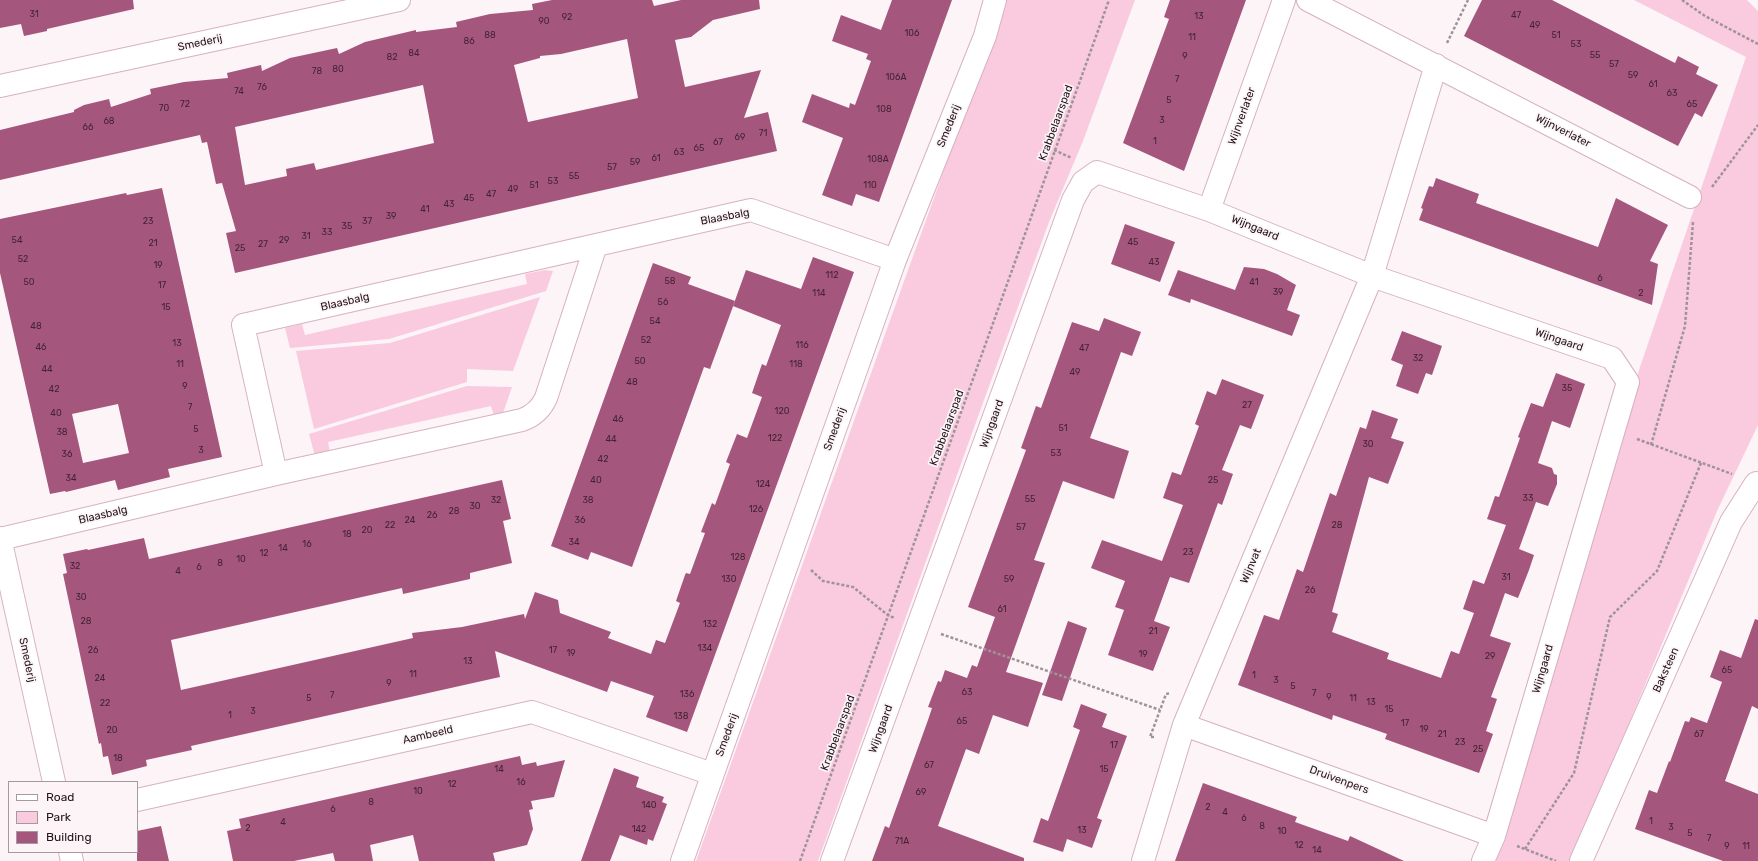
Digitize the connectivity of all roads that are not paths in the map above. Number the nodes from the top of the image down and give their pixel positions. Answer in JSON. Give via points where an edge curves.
{"nodes":[{"id":1,"x":400,"y":0,"type":"edge"},
{"id":2,"x":995,"y":0,"type":"edge"},
{"id":3,"x":1284,"y":0,"type":"edge"},
{"id":4,"x":1308,"y":0,"type":"edge"},
{"id":5,"x":1436,"y":65,"type":"junction"},
{"id":6,"x":0,"y":86,"type":"edge"},
{"id":7,"x":1699,"y":195,"type":"road end"},
{"id":8,"x":1209,"y":210,"type":"junction"},
{"id":9,"x":596,"y":245,"type":"junction"},
{"id":10,"x":895,"y":260,"type":"junction"},
{"id":11,"x":1372,"y":276,"type":"junction"},
{"id":12,"x":276,"y":474,"type":"junction"},
{"id":13,"x":1757,"y":483,"type":"edge"},
{"id":14,"x":0,"y":538,"type":"edge"},
{"id":15,"x":1184,"y":725,"type":"junction"},
{"id":16,"x":712,"y":774,"type":"junction"},
{"id":17,"x":54,"y":781,"type":"edge"},
{"id":18,"x":138,"y":800,"type":"edge"},
{"id":19,"x":1494,"y":836,"type":"junction"},
{"id":20,"x":682,"y":861,"type":"edge"},
{"id":21,"x":832,"y":861,"type":"edge"},
{"id":22,"x":1143,"y":861,"type":"edge"},
{"id":23,"x":1483,"y":861,"type":"edge"},
{"id":24,"x":1581,"y":861,"type":"edge"}],
"edges":[{"from":1,"to":6,"type":"street","name":"Smederij"},
{"from":2,"to":10,"type":"street","name":"Smederij","via":[[985,36]]},
{"from":3,"to":8,"type":"street","name":"Wijnverlater"},
{"from":4,"to":5,"type":"street","name":"Wijnverlater"},
{"from":5,"to":7,"type":"street","name":"Wijnverlater"},
{"from":5,"to":11,"type":"street"},
{"from":8,"to":11,"type":"street","name":"Wijngaard"},
{"from":8,"to":21,"type":"street","name":"Wijngaard","via":[[1097,172],[1083,182],[1073,200]]},
{"from":9,"to":10,"type":"street","name":"Blaasbalg","via":[[750,210]]},
{"from":9,"to":12,"type":"street","name":"Blaasbalg","via":[[546,398],[532,415],[522,420]]},
{"from":9,"to":12,"type":"street","name":"Blaasbalg","via":[[242,324]]},
{"from":10,"to":16,"type":"street","name":"Smederij"},
{"from":11,"to":15,"type":"street","name":"Wijnvat"},
{"from":11,"to":19,"type":"street","name":"Wijngaard","via":[[1612,358],[1628,382]]},
{"from":12,"to":14,"type":"street","name":"Blaasbalg"},
{"from":13,"to":24,"type":"street","name":"Baksteen","via":[[1731,522]]},
{"from":14,"to":17,"type":"street","name":"Smederij"},
{"from":15,"to":19,"type":"street","name":"Druivenpers"},
{"from":15,"to":22,"type":"street","name":"Wijnvat"},
{"from":16,"to":18,"type":"street","name":"Aambeeld","via":[[532,712]]},
{"from":16,"to":20,"type":"street","name":"Smederij"},
{"from":19,"to":23,"type":"street","name":"Wijngaard"}]}
